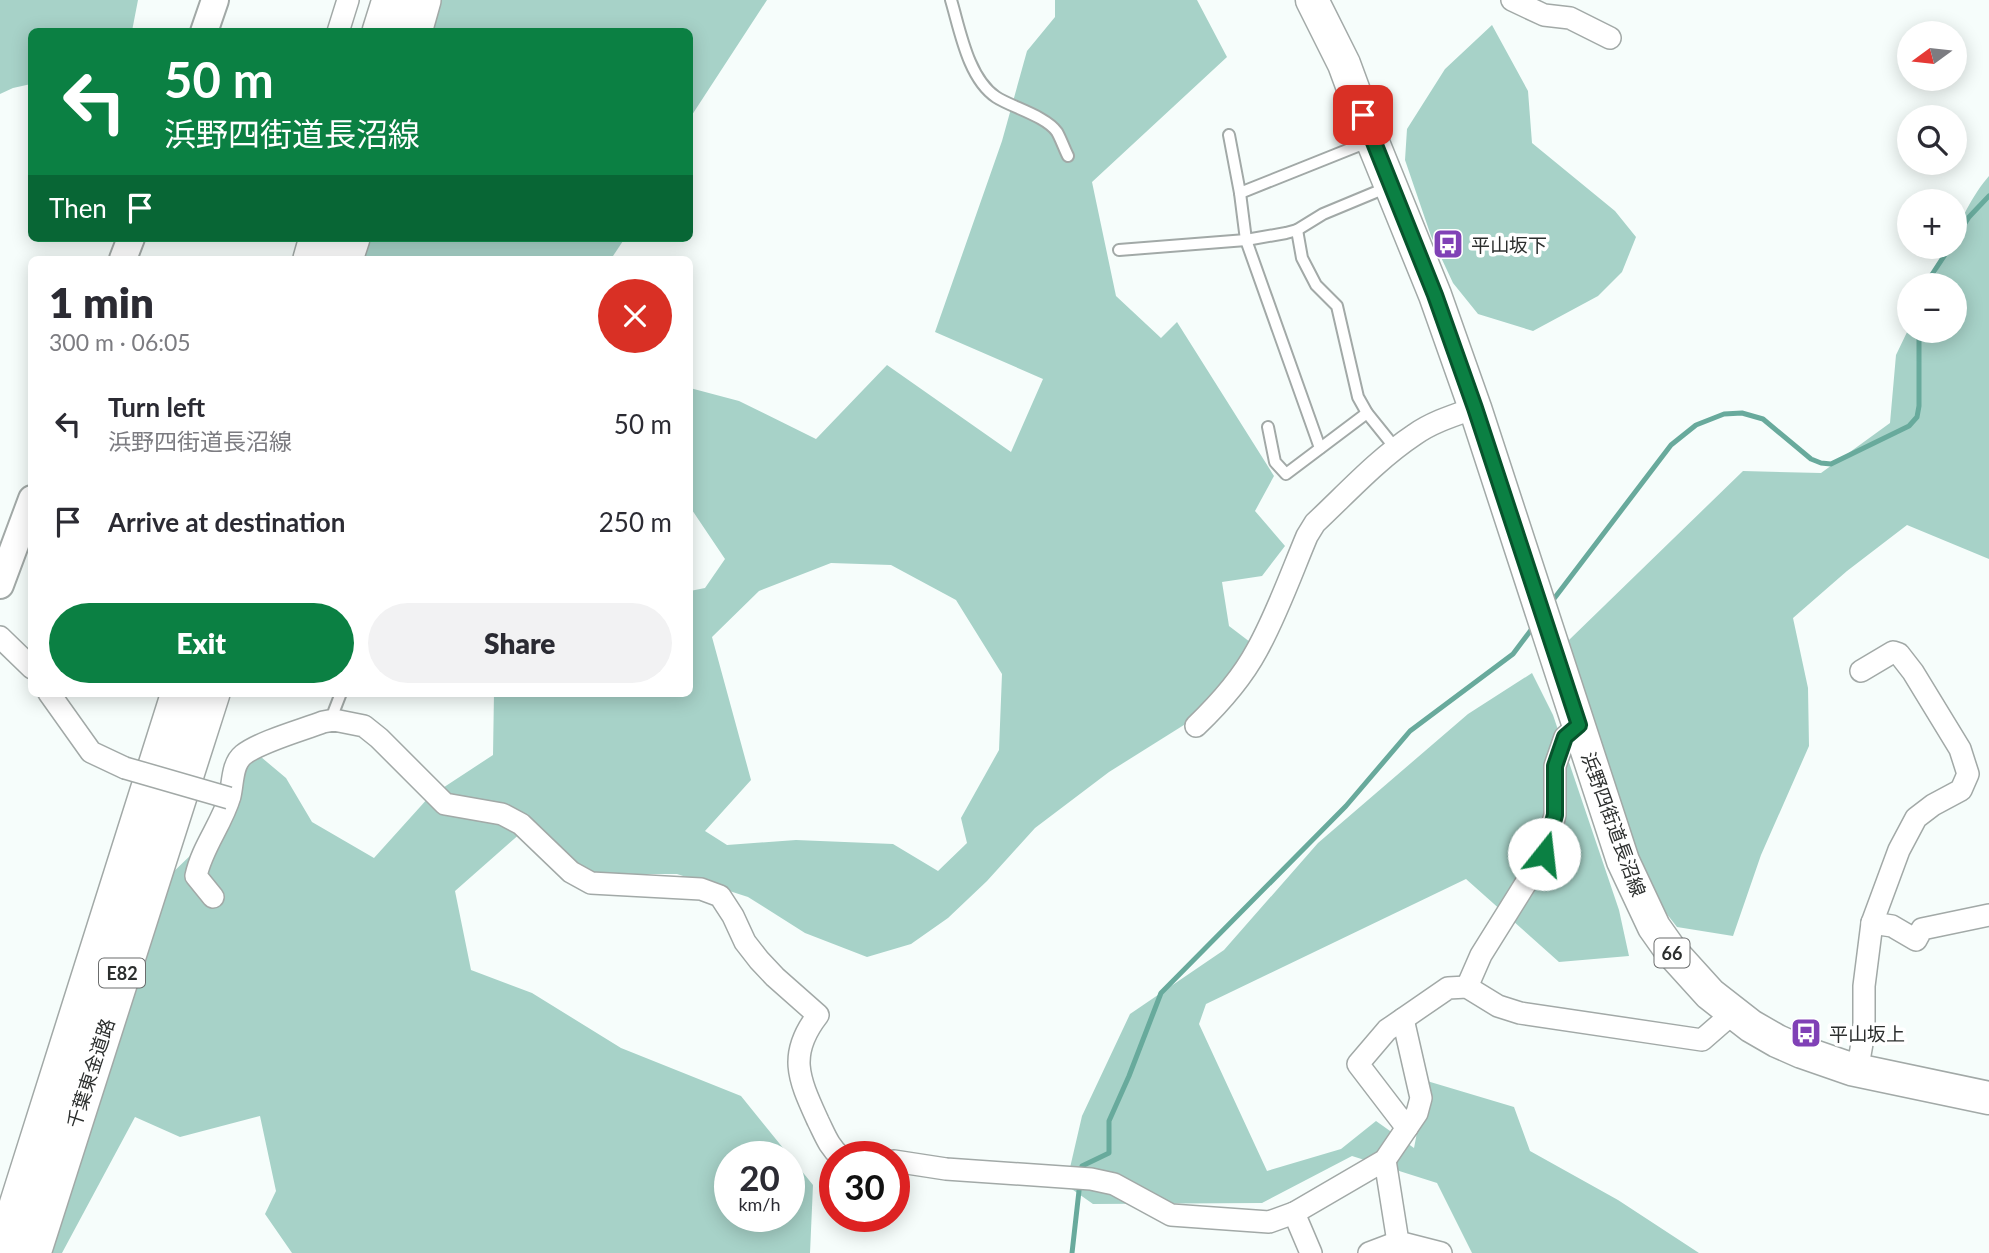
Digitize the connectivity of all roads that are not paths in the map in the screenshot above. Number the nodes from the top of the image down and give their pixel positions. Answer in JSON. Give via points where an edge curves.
{"nodes":[{"id":1,"x":215,"y":0,"type":"edge"},
{"id":2,"x":348,"y":0,"type":"edge"},
{"id":3,"x":391,"y":0,"type":"edge"},
{"id":4,"x":422,"y":0,"type":"edge"},
{"id":5,"x":951,"y":0,"type":"edge"},
{"id":6,"x":1312,"y":0,"type":"edge"},
{"id":7,"x":1512,"y":0,"type":"edge"},
{"id":8,"x":205,"y":28,"type":"edge"},
{"id":9,"x":339,"y":28,"type":"edge"},
{"id":10,"x":382,"y":28,"type":"edge"},
{"id":11,"x":414,"y":28,"type":"edge"},
{"id":12,"x":1610,"y":38,"type":"dead end"},
{"id":13,"x":1229,"y":135,"type":"dead end"},
{"id":14,"x":1372,"y":140,"type":"junction"},
{"id":15,"x":1068,"y":156,"type":"dead end"},
{"id":16,"x":1391,"y":186,"type":"junction"},
{"id":17,"x":1240,"y":193,"type":"junction"},
{"id":18,"x":1297,"y":230,"type":"junction"},
{"id":19,"x":1246,"y":240,"type":"junction"},
{"id":20,"x":1119,"y":250,"type":"dead end"},
{"id":21,"x":1475,"y":408,"type":"junction"},
{"id":22,"x":1367,"y":412,"type":"junction"},
{"id":23,"x":1268,"y":427,"type":"dead end"},
{"id":24,"x":1320,"y":448,"type":"junction"},
{"id":25,"x":1396,"y":449,"type":"junction"},
{"id":26,"x":28,"y":510,"type":"edge"},
{"id":27,"x":0,"y":585,"type":"edge"},
{"id":28,"x":0,"y":638,"type":"edge"},
{"id":29,"x":28,"y":664,"type":"edge"},
{"id":30,"x":1861,"y":671,"type":"dead end"},
{"id":31,"x":52,"y":697,"type":"edge"},
{"id":32,"x":179,"y":697,"type":"edge"},
{"id":33,"x":210,"y":697,"type":"edge"},
{"id":34,"x":339,"y":697,"type":"edge"},
{"id":35,"x":334,"y":720,"type":"junction"},
{"id":36,"x":1579,"y":725,"type":"junction"},
{"id":37,"x":1196,"y":726,"type":"dead end"},
{"id":38,"x":229,"y":798,"type":"junction"},
{"id":39,"x":213,"y":897,"type":"dead end"},
{"id":40,"x":1989,"y":915,"type":"edge"},
{"id":41,"x":1872,"y":923,"type":"junction"},
{"id":42,"x":1467,"y":987,"type":"junction"},
{"id":43,"x":1733,"y":1013,"type":"junction"},
{"id":44,"x":1403,"y":1019,"type":"junction"},
{"id":45,"x":1851,"y":1069,"type":"junction"},
{"id":46,"x":1989,"y":1098,"type":"edge"},
{"id":47,"x":1407,"y":1128,"type":"junction"},
{"id":48,"x":827,"y":1141,"type":"edge"},
{"id":49,"x":1385,"y":1160,"type":"junction"},
{"id":50,"x":910,"y":1163,"type":"edge"},
{"id":51,"x":1294,"y":1213,"type":"junction"},
{"id":52,"x":1398,"y":1242,"type":"junction"},
{"id":53,"x":3,"y":1253,"type":"edge"},
{"id":54,"x":32,"y":1253,"type":"edge"},
{"id":55,"x":1311,"y":1253,"type":"edge"},
{"id":56,"x":1369,"y":1253,"type":"edge"},
{"id":57,"x":1441,"y":1253,"type":"edge"}],
"edges":[{"from":1,"to":8,"type":"street"},
{"from":2,"to":9,"type":"street"},
{"from":3,"to":10,"type":"highway"},
{"from":4,"to":11,"type":"highway"},
{"from":5,"to":15,"type":"lane","via":[[978,78],[996,97],[1055,129]]},
{"from":6,"to":14,"type":"main road","name":"浜野四街道長沼線","number":"66","via":[[1344,64]]},
{"from":7,"to":12,"type":"street","via":[[1544,15],[1570,18]]},
{"from":13,"to":17,"type":"lane"},
{"from":14,"to":16,"type":"main road","name":"浜野四街道長沼線","number":"66"},
{"from":14,"to":17,"type":"lane"},
{"from":16,"to":18,"type":"lane"},
{"from":16,"to":21,"type":"main road","name":"浜野四街道長沼線","number":"66"},
{"from":17,"to":19,"type":"lane"},
{"from":18,"to":19,"type":"lane"},
{"from":18,"to":22,"type":"lane","via":[[1302,258],[1316,285],[1337,306],[1358,397]]},
{"from":19,"to":20,"type":"lane"},
{"from":19,"to":24,"type":"lane"},
{"from":21,"to":25,"type":"street","via":[[1416,433]]},
{"from":21,"to":36,"type":"main road","name":"浜野四街道長沼線","number":"66"},
{"from":22,"to":24,"type":"lane"},
{"from":22,"to":25,"type":"lane"},
{"from":23,"to":24,"type":"lane","via":[[1275,462],[1286,474]]},
{"from":25,"to":37,"type":"street","via":[[1315,523],[1256,652]]},
{"from":26,"to":27,"type":"street"},
{"from":28,"to":29,"type":"street"},
{"from":30,"to":41,"type":"street","via":[[1893,652],[1899,654],[1959,749],[1968,774],[1961,790],[1916,818]]},
{"from":31,"to":38,"type":"street","bridge":true,"via":[[90,752],[125,768]]},
{"from":32,"to":53,"type":"highway","name":"千葉東金道路","number":"E82"},
{"from":33,"to":54,"type":"highway","name":"千葉東金道路","number":"E82"},
{"from":34,"to":35,"type":"lane"},
{"from":35,"to":38,"type":"street","via":[[253,748],[240,757]]},
{"from":35,"to":48,"type":"street","via":[[364,726],[445,804],[502,814],[521,824],[571,872],[591,883],[701,889],[720,896],[759,960],[818,1015],[806,1031],[798,1071]]},
{"from":36,"to":42,"type":"street","via":[[1565,737],[1555,766],[1555,815],[1544,854],[1481,955]]},
{"from":36,"to":43,"type":"main road","name":"浜野四街道長沼線","number":"66","via":[[1623,861],[1654,927],[1690,974]]},
{"from":38,"to":39,"type":"street","via":[[196,876]]},
{"from":40,"to":41,"type":"street","via":[[1922,929],[1916,940],[1892,926]]},
{"from":41,"to":45,"type":"street","via":[[1864,1032],[1860,1055]]},
{"from":42,"to":43,"type":"street","via":[[1520,1013],[1702,1040]]},
{"from":42,"to":44,"type":"street","via":[[1448,988]]},
{"from":43,"to":45,"type":"main road","name":"浜野四街道長沼線","number":"66","via":[[1777,1041]]},
{"from":44,"to":47,"type":"street","via":[[1421,1098]]},
{"from":44,"to":47,"type":"street","via":[[1387,1030],[1358,1064]]},
{"from":45,"to":46,"type":"main road","name":"浜野四街道長沼線","number":"66"},
{"from":47,"to":49,"type":"street"},
{"from":49,"to":51,"type":"street"},
{"from":49,"to":52,"type":"street"},
{"from":50,"to":51,"type":"street","via":[[1091,1179],[1114,1184],[1171,1215],[1269,1222]]},
{"from":51,"to":55,"type":"street"},
{"from":52,"to":56,"type":"street"},
{"from":52,"to":57,"type":"street"}]}
